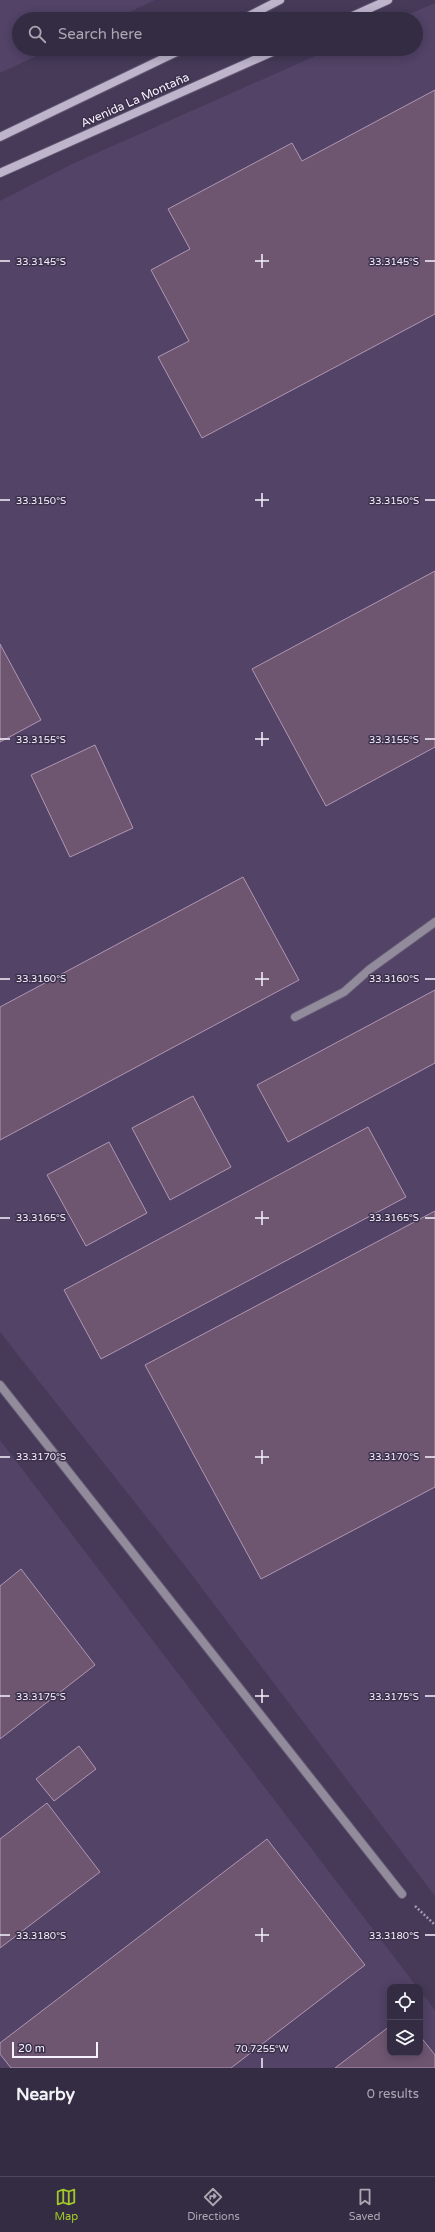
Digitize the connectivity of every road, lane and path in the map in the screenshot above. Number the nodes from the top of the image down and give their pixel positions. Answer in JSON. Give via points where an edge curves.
{"nodes":[{"id":1,"x":280,"y":0,"type":"edge"},
{"id":2,"x":388,"y":0,"type":"edge"},
{"id":3,"x":257,"y":12,"type":"edge"},
{"id":4,"x":361,"y":12,"type":"edge"},
{"id":5,"x":169,"y":56,"type":"edge"},
{"id":6,"x":263,"y":56,"type":"edge"},
{"id":7,"x":0,"y":137,"type":"edge"},
{"id":8,"x":0,"y":173,"type":"edge"},
{"id":9,"x":435,"y":922,"type":"edge"},
{"id":10,"x":295,"y":1017,"type":"dead end"},
{"id":11,"x":0,"y":1385,"type":"edge"},
{"id":12,"x":402,"y":1894,"type":"joint"},
{"id":13,"x":435,"y":1926,"type":"edge"}],
"edges":[{"from":1,"to":3,"type":"main road"},
{"from":2,"to":4,"type":"main road"},
{"from":5,"to":7,"type":"main road","name":"Avenida La Montaña"},
{"from":6,"to":8,"type":"main road","name":"Avenida La Montaña"},
{"from":9,"to":10,"type":"street","via":[[382,960],[344,992]]},
{"from":11,"to":12,"type":"street"},
{"from":12,"to":13,"type":"path"}]}
